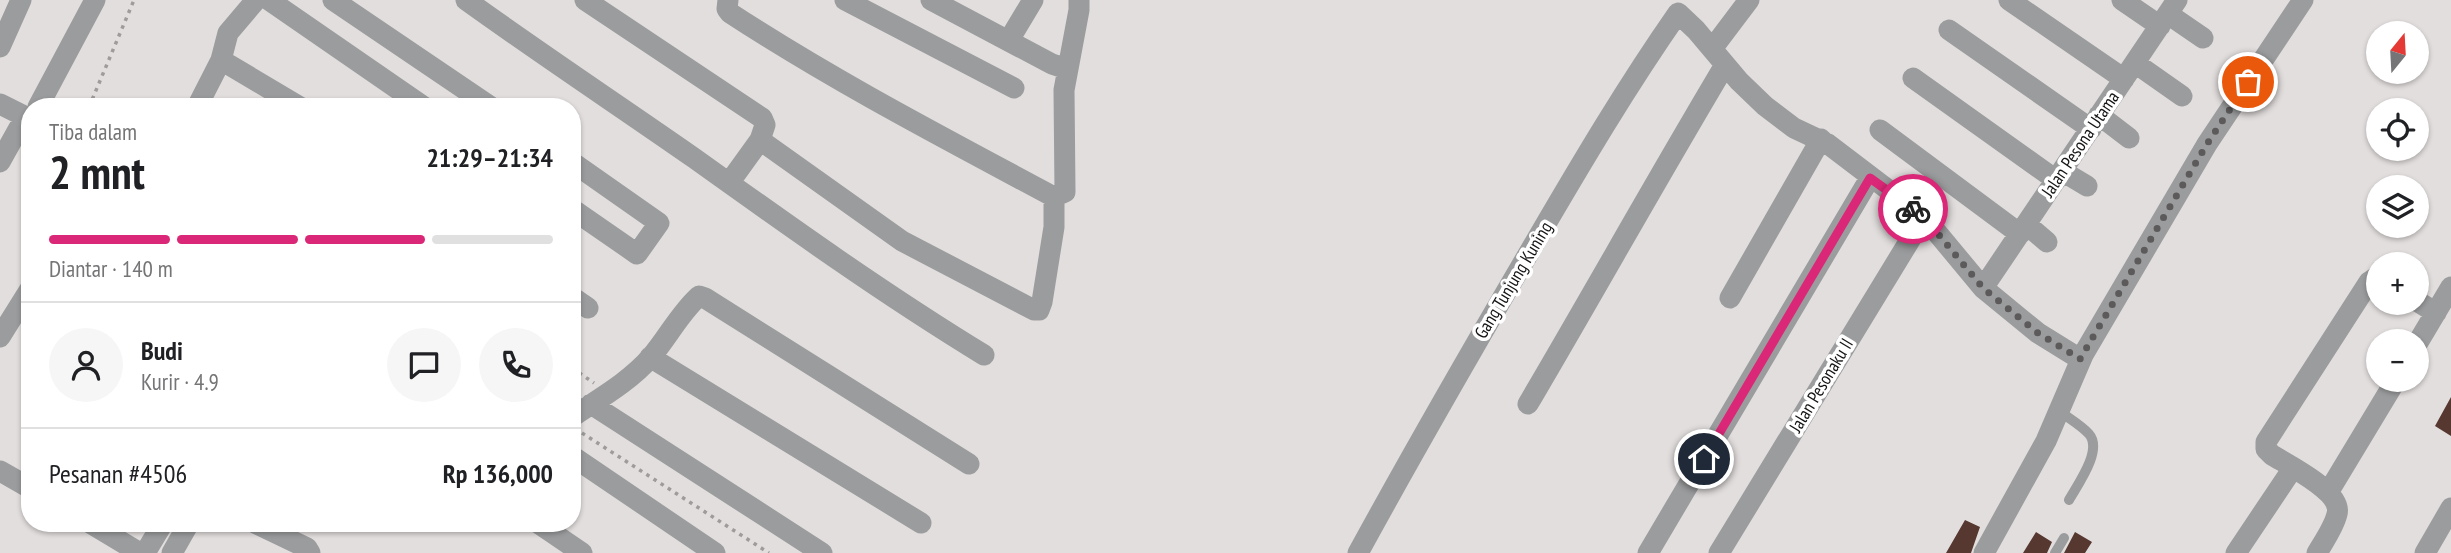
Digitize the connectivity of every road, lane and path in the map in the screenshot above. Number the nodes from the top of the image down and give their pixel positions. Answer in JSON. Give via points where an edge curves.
{"nodes":[{"id":1,"x":21,"y":0,"type":"edge"},
{"id":2,"x":95,"y":0,"type":"edge"},
{"id":3,"x":134,"y":0,"type":"edge"},
{"id":4,"x":256,"y":0,"type":"edge"},
{"id":5,"x":269,"y":0,"type":"edge"},
{"id":6,"x":332,"y":0,"type":"edge"},
{"id":7,"x":585,"y":0,"type":"edge"},
{"id":8,"x":728,"y":0,"type":"edge"},
{"id":9,"x":845,"y":0,"type":"edge"},
{"id":10,"x":931,"y":0,"type":"edge"},
{"id":11,"x":1033,"y":0,"type":"edge"},
{"id":12,"x":1079,"y":0,"type":"edge"},
{"id":13,"x":1749,"y":0,"type":"edge"},
{"id":14,"x":2009,"y":0,"type":"edge"},
{"id":15,"x":2122,"y":0,"type":"edge"},
{"id":16,"x":2303,"y":0,"type":"edge"},
{"id":17,"x":477,"y":3,"type":"edge"},
{"id":18,"x":2168,"y":13,"type":"edge"},
{"id":19,"x":1949,"y":30,"type":"dead end"},
{"id":20,"x":2203,"y":38,"type":"dead end"},
{"id":21,"x":1009,"y":40,"type":"junction"},
{"id":22,"x":0,"y":47,"type":"edge"},
{"id":23,"x":1719,"y":57,"type":"junction"},
{"id":24,"x":220,"y":60,"type":"junction"},
{"id":25,"x":1067,"y":69,"type":"junction"},
{"id":26,"x":2129,"y":71,"type":"junction"},
{"id":27,"x":1913,"y":78,"type":"dead end"},
{"id":28,"x":1014,"y":88,"type":"dead end"},
{"id":29,"x":2182,"y":96,"type":"dead end"},
{"id":30,"x":40,"y":98,"type":"edge"},
{"id":31,"x":93,"y":98,"type":"edge"},
{"id":32,"x":201,"y":98,"type":"edge"},
{"id":33,"x":285,"y":98,"type":"edge"},
{"id":34,"x":411,"y":98,"type":"edge"},
{"id":35,"x":478,"y":98,"type":"edge"},
{"id":36,"x":0,"y":104,"type":"edge"},
{"id":37,"x":21,"y":111,"type":"edge"},
{"id":38,"x":2095,"y":122,"type":"junction"},
{"id":39,"x":21,"y":129,"type":"edge"},
{"id":40,"x":1880,"y":130,"type":"dead end"},
{"id":41,"x":2129,"y":138,"type":"dead end"},
{"id":42,"x":1821,"y":139,"type":"junction"},
{"id":43,"x":760,"y":140,"type":"junction"},
{"id":44,"x":0,"y":162,"type":"edge"},
{"id":45,"x":581,"y":168,"type":"edge"},
{"id":46,"x":2059,"y":175,"type":"junction"},
{"id":47,"x":1870,"y":178,"type":"junction"},
{"id":48,"x":729,"y":183,"type":"junction"},
{"id":49,"x":2087,"y":186,"type":"dead end"},
{"id":50,"x":1054,"y":197,"type":"junction"},
{"id":51,"x":581,"y":215,"type":"edge"},
{"id":52,"x":1924,"y":217,"type":"junction"},
{"id":53,"x":2023,"y":229,"type":"junction"},
{"id":54,"x":2047,"y":242,"type":"dead end"},
{"id":55,"x":2366,"y":287,"type":"edge"},
{"id":56,"x":2451,"y":287,"type":"edge"},
{"id":57,"x":1983,"y":288,"type":"junction"},
{"id":58,"x":1730,"y":298,"type":"dead end"},
{"id":59,"x":21,"y":303,"type":"edge"},
{"id":60,"x":2429,"y":309,"type":"edge"},
{"id":61,"x":2436,"y":313,"type":"junction"},
{"id":62,"x":2426,"y":329,"type":"edge"},
{"id":63,"x":0,"y":337,"type":"edge"},
{"id":64,"x":984,"y":355,"type":"dead end"},
{"id":65,"x":650,"y":357,"type":"junction"},
{"id":66,"x":2080,"y":359,"type":"junction"},
{"id":67,"x":2389,"y":392,"type":"edge"},
{"id":68,"x":590,"y":404,"type":"junction"},
{"id":69,"x":1528,"y":404,"type":"dead end"},
{"id":70,"x":581,"y":410,"type":"edge"},
{"id":71,"x":2058,"y":410,"type":"junction"},
{"id":72,"x":581,"y":432,"type":"edge"},
{"id":73,"x":581,"y":462,"type":"edge"},
{"id":74,"x":969,"y":464,"type":"dead end"},
{"id":75,"x":2293,"y":468,"type":"junction"},
{"id":76,"x":0,"y":471,"type":"edge"},
{"id":77,"x":21,"y":483,"type":"edge"},
{"id":78,"x":2329,"y":492,"type":"junction"},
{"id":79,"x":2069,"y":500,"type":"dead end"},
{"id":80,"x":2451,"y":509,"type":"edge"},
{"id":81,"x":921,"y":523,"type":"dead end"},
{"id":82,"x":106,"y":532,"type":"edge"},
{"id":83,"x":157,"y":532,"type":"edge"},
{"id":84,"x":184,"y":532,"type":"edge"},
{"id":85,"x":274,"y":532,"type":"edge"},
{"id":86,"x":551,"y":532,"type":"edge"},
{"id":87,"x":2064,"y":538,"type":"dead end"},
{"id":88,"x":143,"y":553,"type":"edge"},
{"id":89,"x":172,"y":553,"type":"edge"},
{"id":90,"x":310,"y":553,"type":"edge"},
{"id":91,"x":582,"y":553,"type":"edge"},
{"id":92,"x":715,"y":553,"type":"edge"},
{"id":93,"x":769,"y":553,"type":"edge"},
{"id":94,"x":822,"y":553,"type":"edge"},
{"id":95,"x":1358,"y":553,"type":"edge"},
{"id":96,"x":1648,"y":553,"type":"edge"},
{"id":97,"x":1719,"y":553,"type":"edge"},
{"id":98,"x":1984,"y":553,"type":"edge"},
{"id":99,"x":2055,"y":553,"type":"edge"},
{"id":100,"x":2236,"y":553,"type":"edge"},
{"id":101,"x":2317,"y":553,"type":"edge"},
{"id":102,"x":2425,"y":553,"type":"edge"}],
"edges":[{"from":1,"to":22,"type":"street"},
{"from":2,"to":30,"type":"street"},
{"from":3,"to":31,"type":"path"},
{"from":4,"to":24,"type":"street","via":[[228,33]]},
{"from":5,"to":34,"type":"street"},
{"from":6,"to":35,"type":"street"},
{"from":7,"to":43,"type":"street","via":[[762,118],[765,125]]},
{"from":8,"to":50,"type":"street","via":[[730,13],[777,43]]},
{"from":9,"to":28,"type":"street"},
{"from":10,"to":21,"type":"street"},
{"from":11,"to":21,"type":"street"},
{"from":12,"to":25,"type":"street"},
{"from":13,"to":23,"type":"street"},
{"from":14,"to":26,"type":"street"},
{"from":15,"to":18,"type":"street"},
{"from":16,"to":66,"type":"street","via":[[2207,144]]},
{"from":17,"to":48,"type":"street"},
{"from":18,"to":20,"type":"street"},
{"from":18,"to":26,"type":"street","name":"Jalan Pesona Utama"},
{"from":19,"to":38,"type":"street"},
{"from":21,"to":25,"type":"street"},
{"from":23,"to":42,"type":"street","via":[[1776,115]]},
{"from":23,"to":69,"type":"street","via":[[1619,250]]},
{"from":23,"to":95,"type":"street","name":"Gang Tunjung Kuning","via":[[1678,13],[1584,159],[1440,403]]},
{"from":24,"to":32,"type":"street"},
{"from":24,"to":33,"type":"street"},
{"from":25,"to":50,"type":"street","via":[[1065,192]]},
{"from":26,"to":29,"type":"street"},
{"from":26,"to":38,"type":"street","name":"Jalan Pesona Utama"},
{"from":27,"to":46,"type":"street"},
{"from":36,"to":37,"type":"street"},
{"from":38,"to":41,"type":"street"},
{"from":38,"to":46,"type":"street","name":"Jalan Pesona Utama"},
{"from":39,"to":44,"type":"street"},
{"from":40,"to":53,"type":"street"},
{"from":42,"to":47,"type":"street"},
{"from":42,"to":58,"type":"street"},
{"from":43,"to":48,"type":"street"},
{"from":43,"to":50,"type":"street","via":[[902,242],[1034,310],[1039,310],[1042,302]]},
{"from":45,"to":51,"type":"street","via":[[659,223],[637,254]]},
{"from":46,"to":49,"type":"street"},
{"from":46,"to":53,"type":"street","name":"Jalan Pesona Utama"},
{"from":47,"to":52,"type":"street"},
{"from":47,"to":96,"type":"street"},
{"from":48,"to":64,"type":"street","via":[[811,243]]},
{"from":52,"to":57,"type":"street"},
{"from":52,"to":97,"type":"street","name":"Jalan Pesonaku II"},
{"from":53,"to":54,"type":"street"},
{"from":53,"to":57,"type":"street","name":"Jalan Pesona Utama"},
{"from":55,"to":75,"type":"street","via":[[2266,442],[2266,449]]},
{"from":56,"to":61,"type":"street"},
{"from":57,"to":66,"type":"street","via":[[2038,333]]},
{"from":59,"to":63,"type":"street"},
{"from":60,"to":61,"type":"street"},
{"from":61,"to":62,"type":"street"},
{"from":65,"to":68,"type":"street","via":[[609,394]]},
{"from":65,"to":74,"type":"street","via":[[693,301],[705,298]]},
{"from":65,"to":81,"type":"street"},
{"from":66,"to":71,"type":"street"},
{"from":67,"to":78,"type":"street"},
{"from":68,"to":70,"type":"street"},
{"from":68,"to":94,"type":"street"},
{"from":71,"to":79,"type":"lane","via":[[2090,435],[2094,444]]},
{"from":71,"to":98,"type":"street","via":[[2029,476]]},
{"from":72,"to":93,"type":"path"},
{"from":73,"to":92,"type":"street"},
{"from":75,"to":78,"type":"street"},
{"from":75,"to":100,"type":"street"},
{"from":76,"to":77,"type":"street"},
{"from":78,"to":101,"type":"street","via":[[2338,512]]},
{"from":80,"to":102,"type":"street"},
{"from":82,"to":88,"type":"street"},
{"from":83,"to":88,"type":"street"},
{"from":84,"to":89,"type":"street"},
{"from":85,"to":90,"type":"street"},
{"from":86,"to":91,"type":"street"},
{"from":87,"to":99,"type":"lane"}]}
